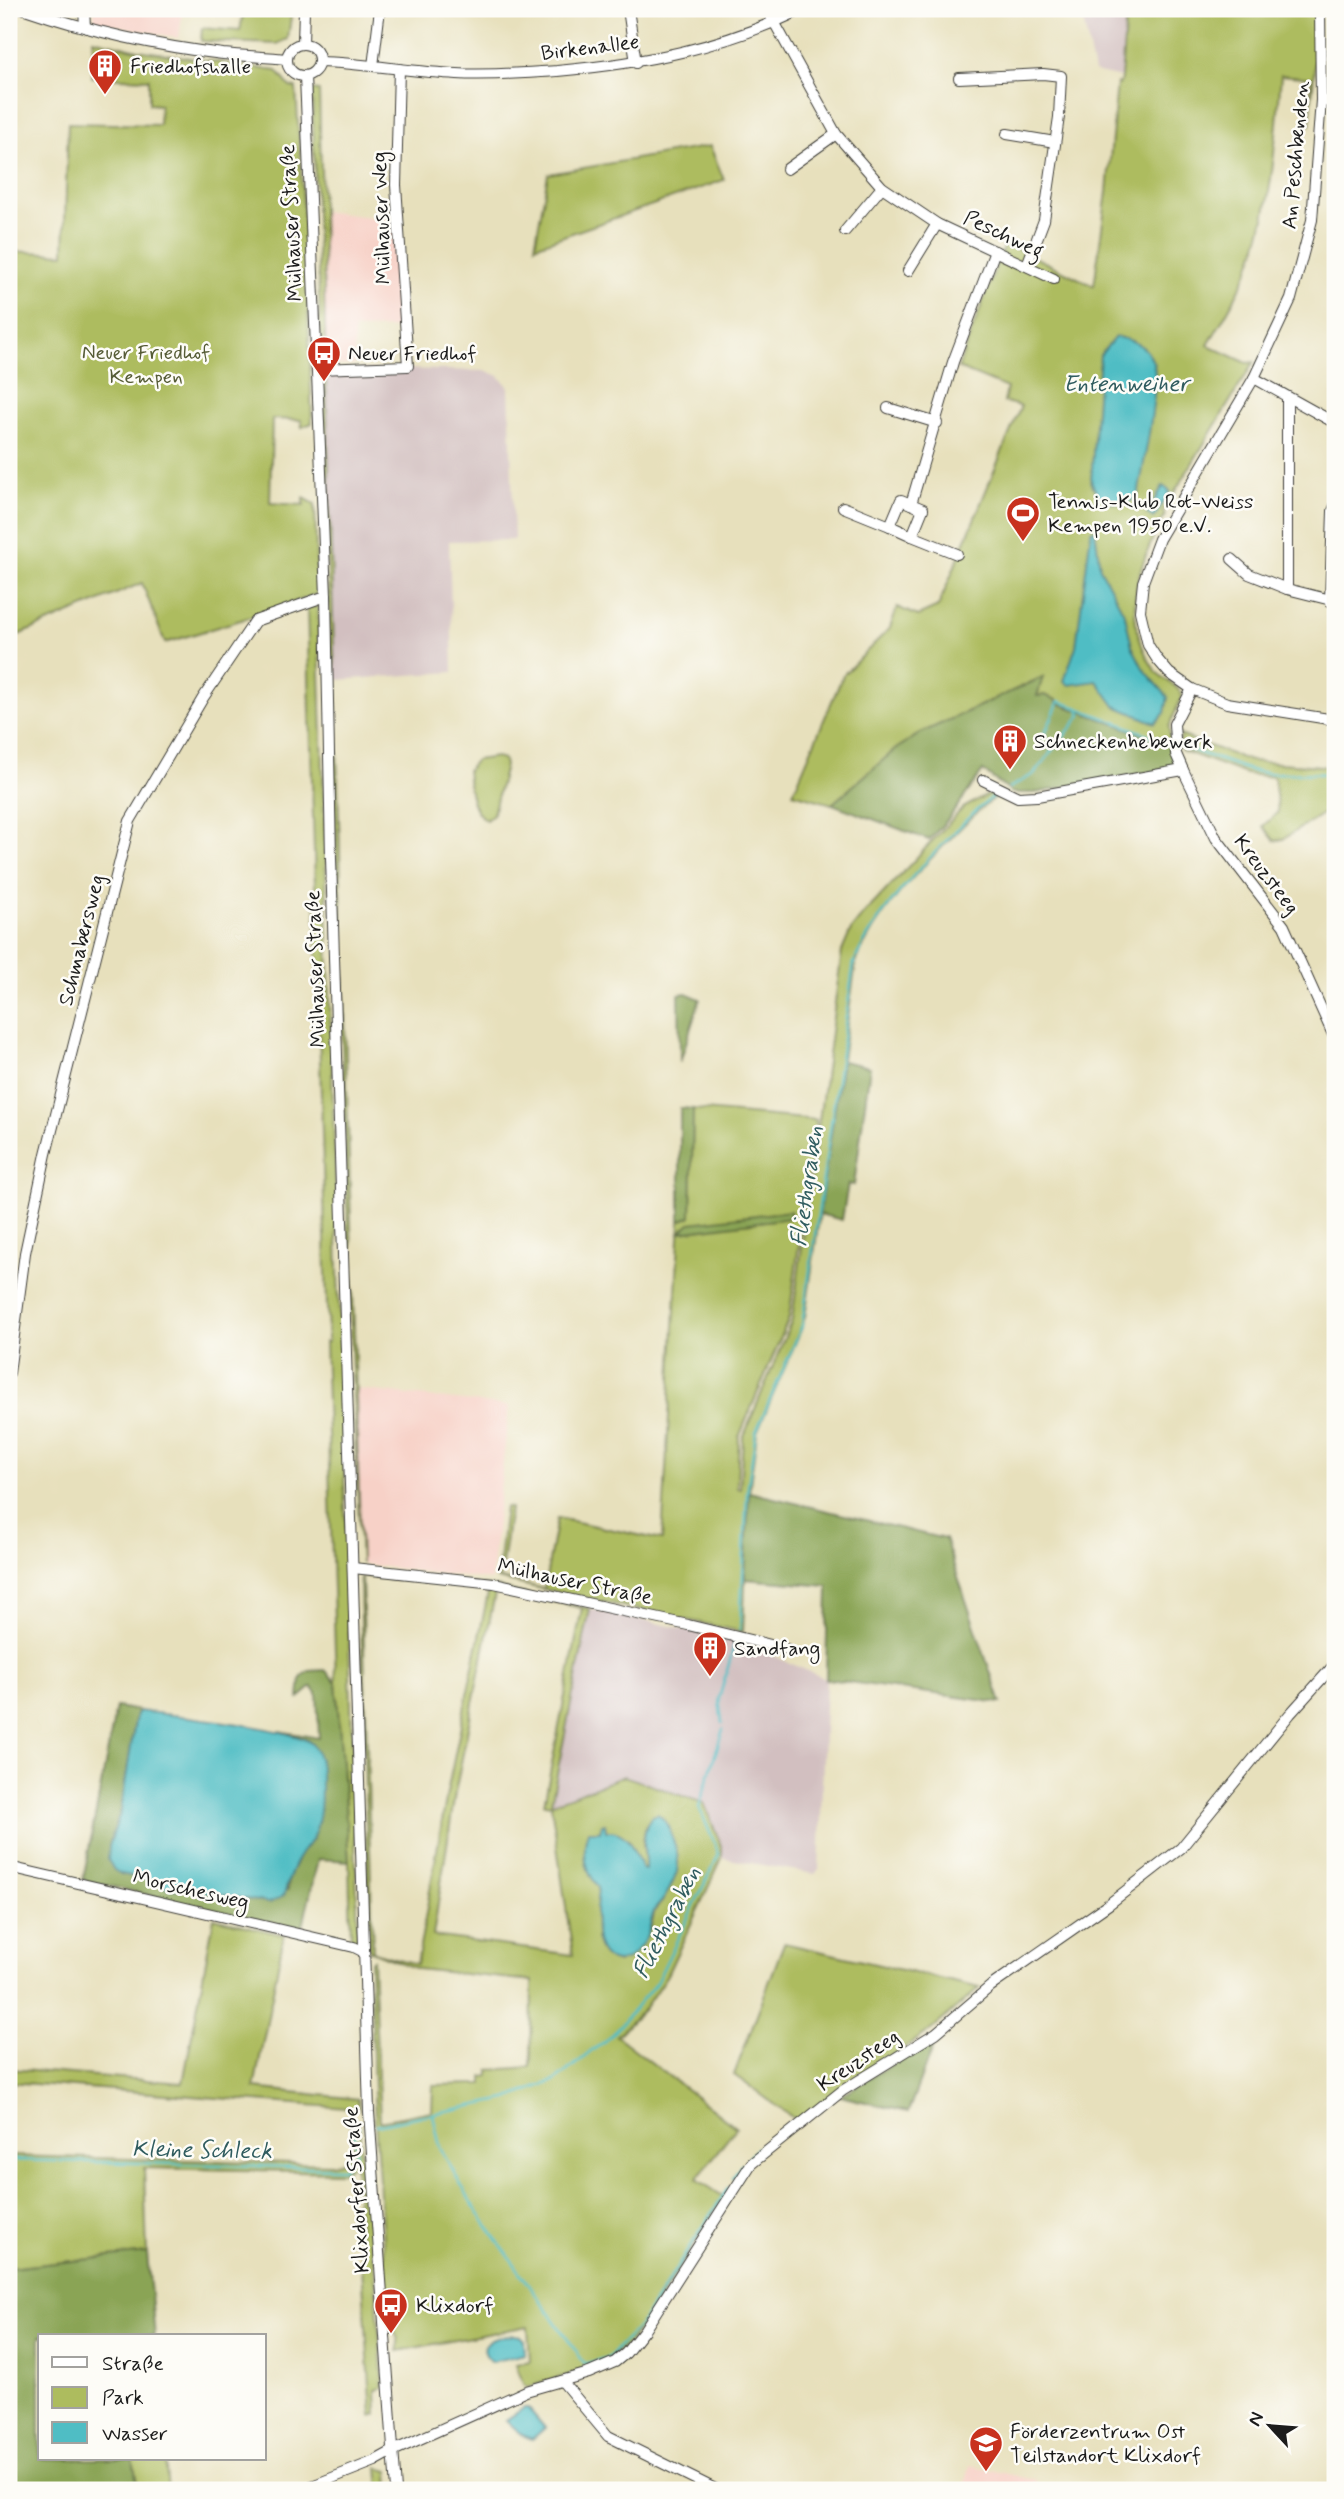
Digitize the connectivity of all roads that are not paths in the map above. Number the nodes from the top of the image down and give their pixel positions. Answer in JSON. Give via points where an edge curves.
{"nodes":[{"id":1,"x":24,"y":9,"type":"edge"},
{"id":2,"x":84,"y":9,"type":"edge"},
{"id":3,"x":304,"y":9,"type":"edge"},
{"id":4,"x":380,"y":9,"type":"edge"},
{"id":5,"x":628,"y":9,"type":"edge"},
{"id":6,"x":767,"y":9,"type":"edge"},
{"id":7,"x":803,"y":9,"type":"edge"},
{"id":8,"x":1320,"y":9,"type":"edge"},
{"id":9,"x":774,"y":23,"type":"junction"},
{"id":10,"x":85,"y":27,"type":"junction"},
{"id":11,"x":303,"y":44,"type":"junction"},
{"id":12,"x":287,"y":59,"type":"junction"},
{"id":13,"x":319,"y":62,"type":"junction"},
{"id":14,"x":636,"y":62,"type":"junction"},
{"id":15,"x":373,"y":66,"type":"junction"},
{"id":16,"x":399,"y":69,"type":"junction"},
{"id":17,"x":304,"y":76,"type":"junction"},
{"id":18,"x":959,"y":78,"type":"dead end"},
{"id":19,"x":1321,"y":100,"type":"junction"},
{"id":20,"x":1335,"y":103,"type":"edge"},
{"id":21,"x":836,"y":134,"type":"junction"},
{"id":22,"x":1007,"y":134,"type":"dead end"},
{"id":23,"x":1055,"y":142,"type":"junction"},
{"id":24,"x":787,"y":169,"type":"dead end"},
{"id":25,"x":882,"y":187,"type":"junction"},
{"id":26,"x":937,"y":224,"type":"junction"},
{"id":27,"x":845,"y":231,"type":"dead end"},
{"id":28,"x":995,"y":251,"type":"junction"},
{"id":29,"x":1027,"y":265,"type":"junction"},
{"id":30,"x":908,"y":271,"type":"dead end"},
{"id":31,"x":1054,"y":279,"type":"dead end"},
{"id":32,"x":317,"y":369,"type":"junction"},
{"id":33,"x":1254,"y":378,"type":"junction"},
{"id":34,"x":1287,"y":397,"type":"junction"},
{"id":35,"x":888,"y":408,"type":"dead end"},
{"id":36,"x":937,"y":423,"type":"junction"},
{"id":37,"x":1335,"y":423,"type":"edge"},
{"id":38,"x":911,"y":504,"type":"junction"},
{"id":39,"x":1335,"y":506,"type":"edge"},
{"id":40,"x":843,"y":507,"type":"dead end"},
{"id":41,"x":890,"y":526,"type":"junction"},
{"id":42,"x":912,"y":536,"type":"junction"},
{"id":43,"x":957,"y":554,"type":"dead end"},
{"id":44,"x":1232,"y":559,"type":"dead end"},
{"id":45,"x":1287,"y":589,"type":"junction"},
{"id":46,"x":326,"y":596,"type":"junction"},
{"id":47,"x":1333,"y":601,"type":"edge"},
{"id":48,"x":1192,"y":689,"type":"junction"},
{"id":49,"x":1335,"y":720,"type":"edge"},
{"id":50,"x":1182,"y":770,"type":"junction"},
{"id":51,"x":983,"y":780,"type":"dead end"},
{"id":52,"x":1335,"y":1040,"type":"edge"},
{"id":53,"x":9,"y":1373,"type":"edge"},
{"id":54,"x":353,"y":1568,"type":"junction"},
{"id":55,"x":787,"y":1649,"type":"dead end"},
{"id":56,"x":1335,"y":1664,"type":"edge"},
{"id":57,"x":9,"y":1867,"type":"edge"},
{"id":58,"x":362,"y":1887,"type":"joint"},
{"id":59,"x":364,"y":1952,"type":"junction"},
{"id":60,"x":562,"y":2381,"type":"junction"},
{"id":61,"x":393,"y":2451,"type":"junction"},
{"id":62,"x":302,"y":2490,"type":"edge"},
{"id":63,"x":396,"y":2490,"type":"edge"},
{"id":64,"x":717,"y":2490,"type":"edge"}],
"edges":[{"from":1,"to":10,"type":"street"},
{"from":2,"to":10,"type":"street"},
{"from":3,"to":11,"type":"street"},
{"from":4,"to":15,"type":"street"},
{"from":5,"to":14,"type":"street"},
{"from":6,"to":9,"type":"street","name":"Peschweg"},
{"from":7,"to":9,"type":"street","name":"Birkenallee"},
{"from":8,"to":19,"type":"street","name":"An Peschbenden"},
{"from":9,"to":14,"type":"street","name":"Birkenallee","via":[[709,46]]},
{"from":9,"to":21,"type":"street","name":"Peschweg"},
{"from":10,"to":12,"type":"street","via":[[192,50]]},
{"from":11,"to":12,"type":"street","via":[[290,50]]},
{"from":11,"to":13,"type":"street","via":[[317,51]]},
{"from":12,"to":17,"type":"street","via":[[291,72]]},
{"from":13,"to":15,"type":"street","name":"Birkenallee"},
{"from":13,"to":17,"type":"street","via":[[314,72]]},
{"from":14,"to":16,"type":"street","name":"Birkenallee","via":[[527,73]]},
{"from":15,"to":16,"type":"street","name":"Birkenallee"},
{"from":16,"to":32,"type":"street","name":"Mülhauser Weg","via":[[396,185],[408,366]]},
{"from":17,"to":32,"type":"street","name":"Mülhauser Straße"},
{"from":18,"to":23,"type":"street","via":[[1061,76]]},
{"from":19,"to":20,"type":"street"},
{"from":19,"to":33,"type":"street","name":"An Peschbenden","via":[[1312,220],[1291,299]]},
{"from":21,"to":24,"type":"street"},
{"from":21,"to":25,"type":"street","name":"Peschweg"},
{"from":22,"to":23,"type":"street"},
{"from":23,"to":29,"type":"street","via":[[1044,220]]},
{"from":25,"to":26,"type":"street","name":"Peschweg"},
{"from":25,"to":27,"type":"street"},
{"from":26,"to":28,"type":"street","name":"Peschweg"},
{"from":26,"to":30,"type":"street","name":"Peschweg"},
{"from":28,"to":29,"type":"street","name":"Peschweg"},
{"from":28,"to":36,"type":"street","via":[[953,362]]},
{"from":29,"to":31,"type":"street","name":"Peschweg"},
{"from":32,"to":46,"type":"street","name":"Mülhauser Straße"},
{"from":33,"to":34,"type":"street"},
{"from":33,"to":48,"type":"street","name":"An Peschbenden","via":[[1159,539],[1143,582],[1140,611],[1148,645],[1169,673]]},
{"from":34,"to":37,"type":"street"},
{"from":34,"to":45,"type":"street"},
{"from":35,"to":36,"type":"street"},
{"from":36,"to":38,"type":"street"},
{"from":38,"to":41,"type":"street","via":[[901,500]]},
{"from":38,"to":42,"type":"street","via":[[923,509]]},
{"from":39,"to":47,"type":"street"},
{"from":40,"to":41,"type":"street"},
{"from":41,"to":42,"type":"street"},
{"from":42,"to":43,"type":"street"},
{"from":44,"to":45,"type":"street","via":[[1249,574]]},
{"from":45,"to":47,"type":"street"},
{"from":46,"to":53,"type":"street","name":"Schmabersweg","via":[[255,621],[203,698],[131,821],[46,1154],[25,1253]]},
{"from":46,"to":54,"type":"street","name":"Mülhauser Straße"},
{"from":48,"to":49,"type":"street","name":"An Peschbenden","via":[[1227,703]]},
{"from":48,"to":50,"type":"street","name":"Kreuzsteeg","via":[[1174,724]]},
{"from":50,"to":51,"type":"street","via":[[1018,797]]},
{"from":50,"to":52,"type":"street","name":"Kreuzsteeg","via":[[1216,838],[1284,926]]},
{"from":54,"to":55,"type":"street","name":"Mülhauser Straße","via":[[494,1583]]},
{"from":54,"to":58,"type":"street","name":"Mülhauser Straße"},
{"from":56,"to":60,"type":"street","name":"Kreuzsteeg","via":[[1181,1848],[991,1986],[936,2033],[842,2091],[751,2164],[626,2353],[603,2368]]},
{"from":57,"to":59,"type":"street","name":"Morschesweg"},
{"from":58,"to":59,"type":"street","name":"Klixdorfer Straße"},
{"from":59,"to":61,"type":"street","name":"Klixdorfer Straße","via":[[369,2112]]},
{"from":60,"to":61,"type":"street","name":"Kreuzsteeg","via":[[526,2391]]},
{"from":60,"to":64,"type":"street","via":[[608,2435]]},
{"from":61,"to":62,"type":"street","name":"Kreuzsteeg"},
{"from":61,"to":63,"type":"street","name":"Klixdorfer Straße"}]}
